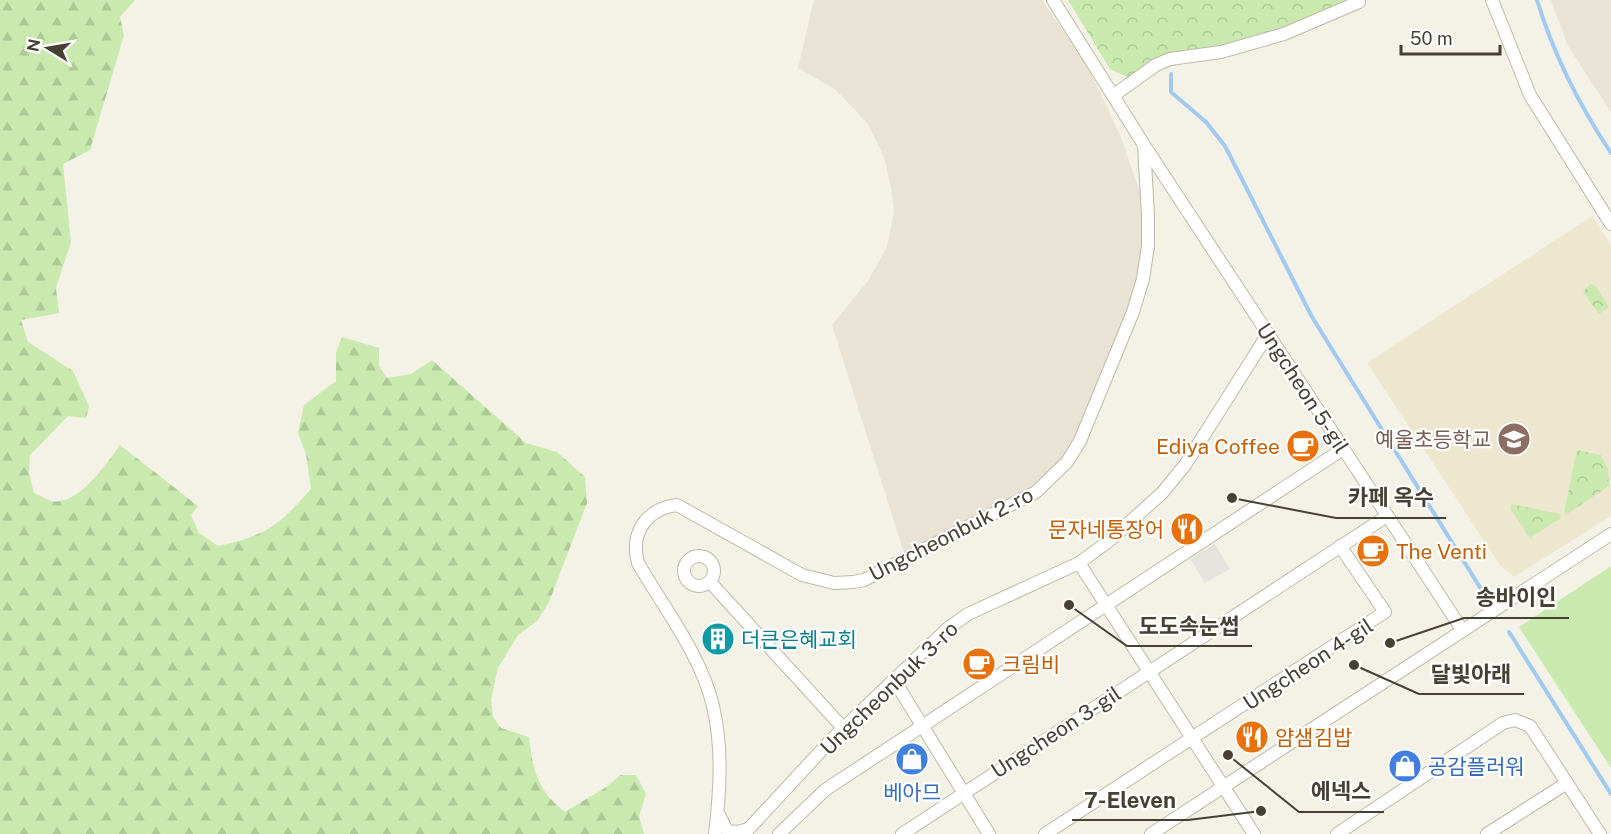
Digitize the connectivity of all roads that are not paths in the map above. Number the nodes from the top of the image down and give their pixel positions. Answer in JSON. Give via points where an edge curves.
{"nodes":[{"id":1,"x":1053,"y":0,"type":"edge"},
{"id":2,"x":1492,"y":0,"type":"edge"},
{"id":3,"x":1359,"y":2,"type":"dead end"},
{"id":4,"x":1114,"y":95,"type":"junction"},
{"id":5,"x":1144,"y":145,"type":"junction"},
{"id":6,"x":1611,"y":224,"type":"edge"},
{"id":7,"x":1268,"y":334,"type":"junction"},
{"id":8,"x":1343,"y":449,"type":"junction"},
{"id":9,"x":1387,"y":516,"type":"junction"},
{"id":10,"x":1611,"y":534,"type":"edge"},
{"id":11,"x":1340,"y":546,"type":"junction"},
{"id":12,"x":1079,"y":563,"type":"junction"},
{"id":13,"x":710,"y":582,"type":"dead end"},
{"id":14,"x":1106,"y":605,"type":"junction"},
{"id":15,"x":1462,"y":631,"type":"junction"},
{"id":16,"x":1149,"y":671,"type":"junction"},
{"id":17,"x":894,"y":680,"type":"junction"},
{"id":18,"x":923,"y":726,"type":"junction"},
{"id":19,"x":844,"y":729,"type":"junction"},
{"id":20,"x":1193,"y":740,"type":"junction"},
{"id":21,"x":1567,"y":783,"type":"junction"},
{"id":22,"x":1224,"y":787,"type":"junction"},
{"id":23,"x":964,"y":793,"type":"junction"},
{"id":24,"x":718,"y":811,"type":"junction"},
{"id":25,"x":746,"y":832,"type":"edge"},
{"id":26,"x":1343,"y":832,"type":"edge"},
{"id":27,"x":715,"y":834,"type":"edge"},
{"id":28,"x":779,"y":834,"type":"edge"},
{"id":29,"x":902,"y":834,"type":"edge"},
{"id":30,"x":989,"y":834,"type":"edge"},
{"id":31,"x":1045,"y":834,"type":"edge"},
{"id":32,"x":1151,"y":834,"type":"edge"},
{"id":33,"x":1254,"y":834,"type":"edge"},
{"id":34,"x":1487,"y":834,"type":"edge"},
{"id":35,"x":1600,"y":834,"type":"edge"}],
"edges":[{"from":1,"to":4,"type":"street","name":"Ungcheonbuk 2-ro"},
{"from":2,"to":6,"type":"street","via":[[1530,95]]},
{"from":3,"to":4,"type":"street","via":[[1284,34],[1221,52],[1156,64]]},
{"from":4,"to":5,"type":"street","name":"Ungcheonbuk 2-ro"},
{"from":5,"to":7,"type":"street","name":"Ungcheon 5-gil"},
{"from":5,"to":24,"type":"street","name":"Ungcheonbuk 2-ro","via":[[1148,246],[1136,301],[1080,441],[1066,462],[1036,492],[864,580],[844,583],[802,575],[677,505],[654,511],[644,522],[635,551],[638,563],[694,659],[713,704],[721,772]]},
{"from":7,"to":8,"type":"street","name":"Ungcheon 5-gil"},
{"from":7,"to":12,"type":"street","name":"Ungcheonbuk 3-ro","via":[[1185,465],[1162,493]]},
{"from":8,"to":9,"type":"street","name":"Ungcheon 5-gil"},
{"from":8,"to":14,"type":"street"},
{"from":9,"to":11,"type":"street"},
{"from":9,"to":15,"type":"street","name":"Ungcheon 5-gil"},
{"from":10,"to":15,"type":"street"},
{"from":11,"to":16,"type":"street"},
{"from":11,"to":20,"type":"street","name":"Ungcheon 4-gil","via":[[1385,612]]},
{"from":12,"to":14,"type":"street"},
{"from":12,"to":17,"type":"street","name":"Ungcheonbuk 3-ro","via":[[968,614],[947,628]]},
{"from":13,"to":19,"type":"street"},
{"from":14,"to":16,"type":"street"},
{"from":14,"to":18,"type":"street"},
{"from":15,"to":22,"type":"street"},
{"from":16,"to":20,"type":"street"},
{"from":16,"to":23,"type":"street","name":"Ungcheon 3-gil"},
{"from":17,"to":18,"type":"street"},
{"from":17,"to":19,"type":"street","name":"Ungcheonbuk 3-ro"},
{"from":18,"to":23,"type":"street"},
{"from":18,"to":28,"type":"street","via":[[825,790]]},
{"from":19,"to":25,"type":"street","name":"Ungcheonbuk 3-ro"},
{"from":20,"to":22,"type":"street"},
{"from":20,"to":31,"type":"street"},
{"from":21,"to":26,"type":"street","via":[[1530,726],[1512,720]]},
{"from":21,"to":34,"type":"street"},
{"from":21,"to":35,"type":"street"},
{"from":22,"to":32,"type":"street"},
{"from":22,"to":33,"type":"street"},
{"from":23,"to":29,"type":"street","name":"Ungcheon 3-gil"},
{"from":23,"to":30,"type":"street"},
{"from":24,"to":25,"type":"street","via":[[727,831]]},
{"from":24,"to":27,"type":"street","name":"Ungcheonbuk 2-ro"}]}
